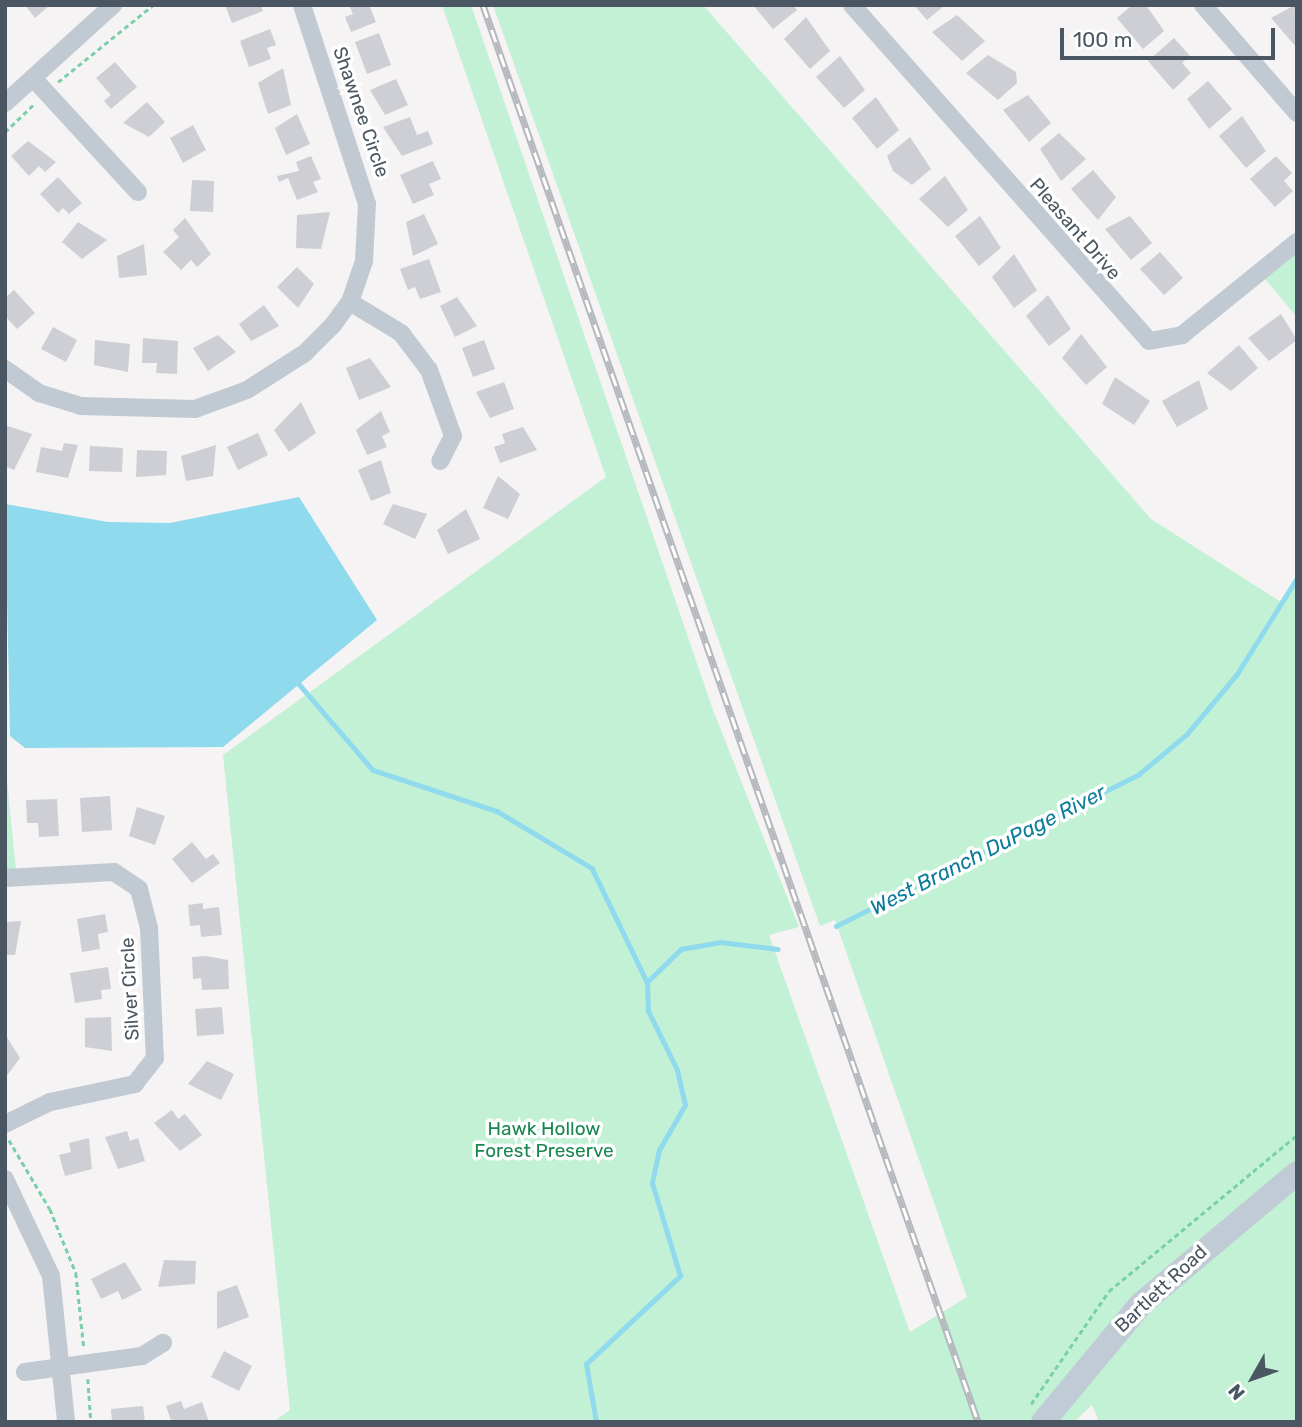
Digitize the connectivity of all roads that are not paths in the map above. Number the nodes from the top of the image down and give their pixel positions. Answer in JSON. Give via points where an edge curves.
{"nodes":[{"id":1,"x":302,"y":5,"type":"edge"},
{"id":2,"x":852,"y":5,"type":"edge"},
{"id":3,"x":1203,"y":5,"type":"edge"},
{"id":4,"x":110,"y":6,"type":"edge"},
{"id":5,"x":33,"y":78,"type":"junction"},
{"id":6,"x":5,"y":103,"type":"edge"},
{"id":7,"x":1297,"y":113,"type":"edge"},
{"id":8,"x":138,"y":192,"type":"dead end"},
{"id":9,"x":1297,"y":242,"type":"edge"},
{"id":10,"x":350,"y":302,"type":"junction"},
{"id":11,"x":5,"y":369,"type":"edge"},
{"id":12,"x":440,"y":461,"type":"dead end"},
{"id":13,"x":5,"y":878,"type":"edge"},
{"id":14,"x":5,"y":1124,"type":"edge"},
{"id":15,"x":1297,"y":1173,"type":"edge"},
{"id":16,"x":5,"y":1179,"type":"edge"},
{"id":17,"x":163,"y":1343,"type":"dead end"},
{"id":18,"x":64,"y":1370,"type":"junction"},
{"id":19,"x":25,"y":1372,"type":"dead end"},
{"id":20,"x":1035,"y":1416,"type":"edge"},
{"id":21,"x":66,"y":1422,"type":"edge"}],
"edges":[{"from":1,"to":10,"type":"street","name":"Shawnee Circle","via":[[366,192],[370,236]]},
{"from":2,"to":9,"type":"street","name":"Pleasant Drive","via":[[1149,341],[1182,335]]},
{"from":3,"to":7,"type":"street"},
{"from":4,"to":5,"type":"street"},
{"from":5,"to":6,"type":"street"},
{"from":5,"to":8,"type":"street"},
{"from":10,"to":11,"type":"street","name":"Shawnee Circle","via":[[305,353],[247,390],[207,406],[81,406],[39,393]]},
{"from":10,"to":12,"type":"street","via":[[401,333],[429,370],[453,436]]},
{"from":13,"to":14,"type":"street","name":"Silver Circle","via":[[114,872],[139,889],[149,928],[155,1058],[135,1084],[50,1102]]},
{"from":15,"to":20,"type":"street","name":"Bartlett Road","via":[[1141,1304]]},
{"from":16,"to":18,"type":"street","via":[[44,1255]]},
{"from":17,"to":18,"type":"street","via":[[142,1356]]},
{"from":18,"to":19,"type":"street"},
{"from":18,"to":21,"type":"street"}]}
